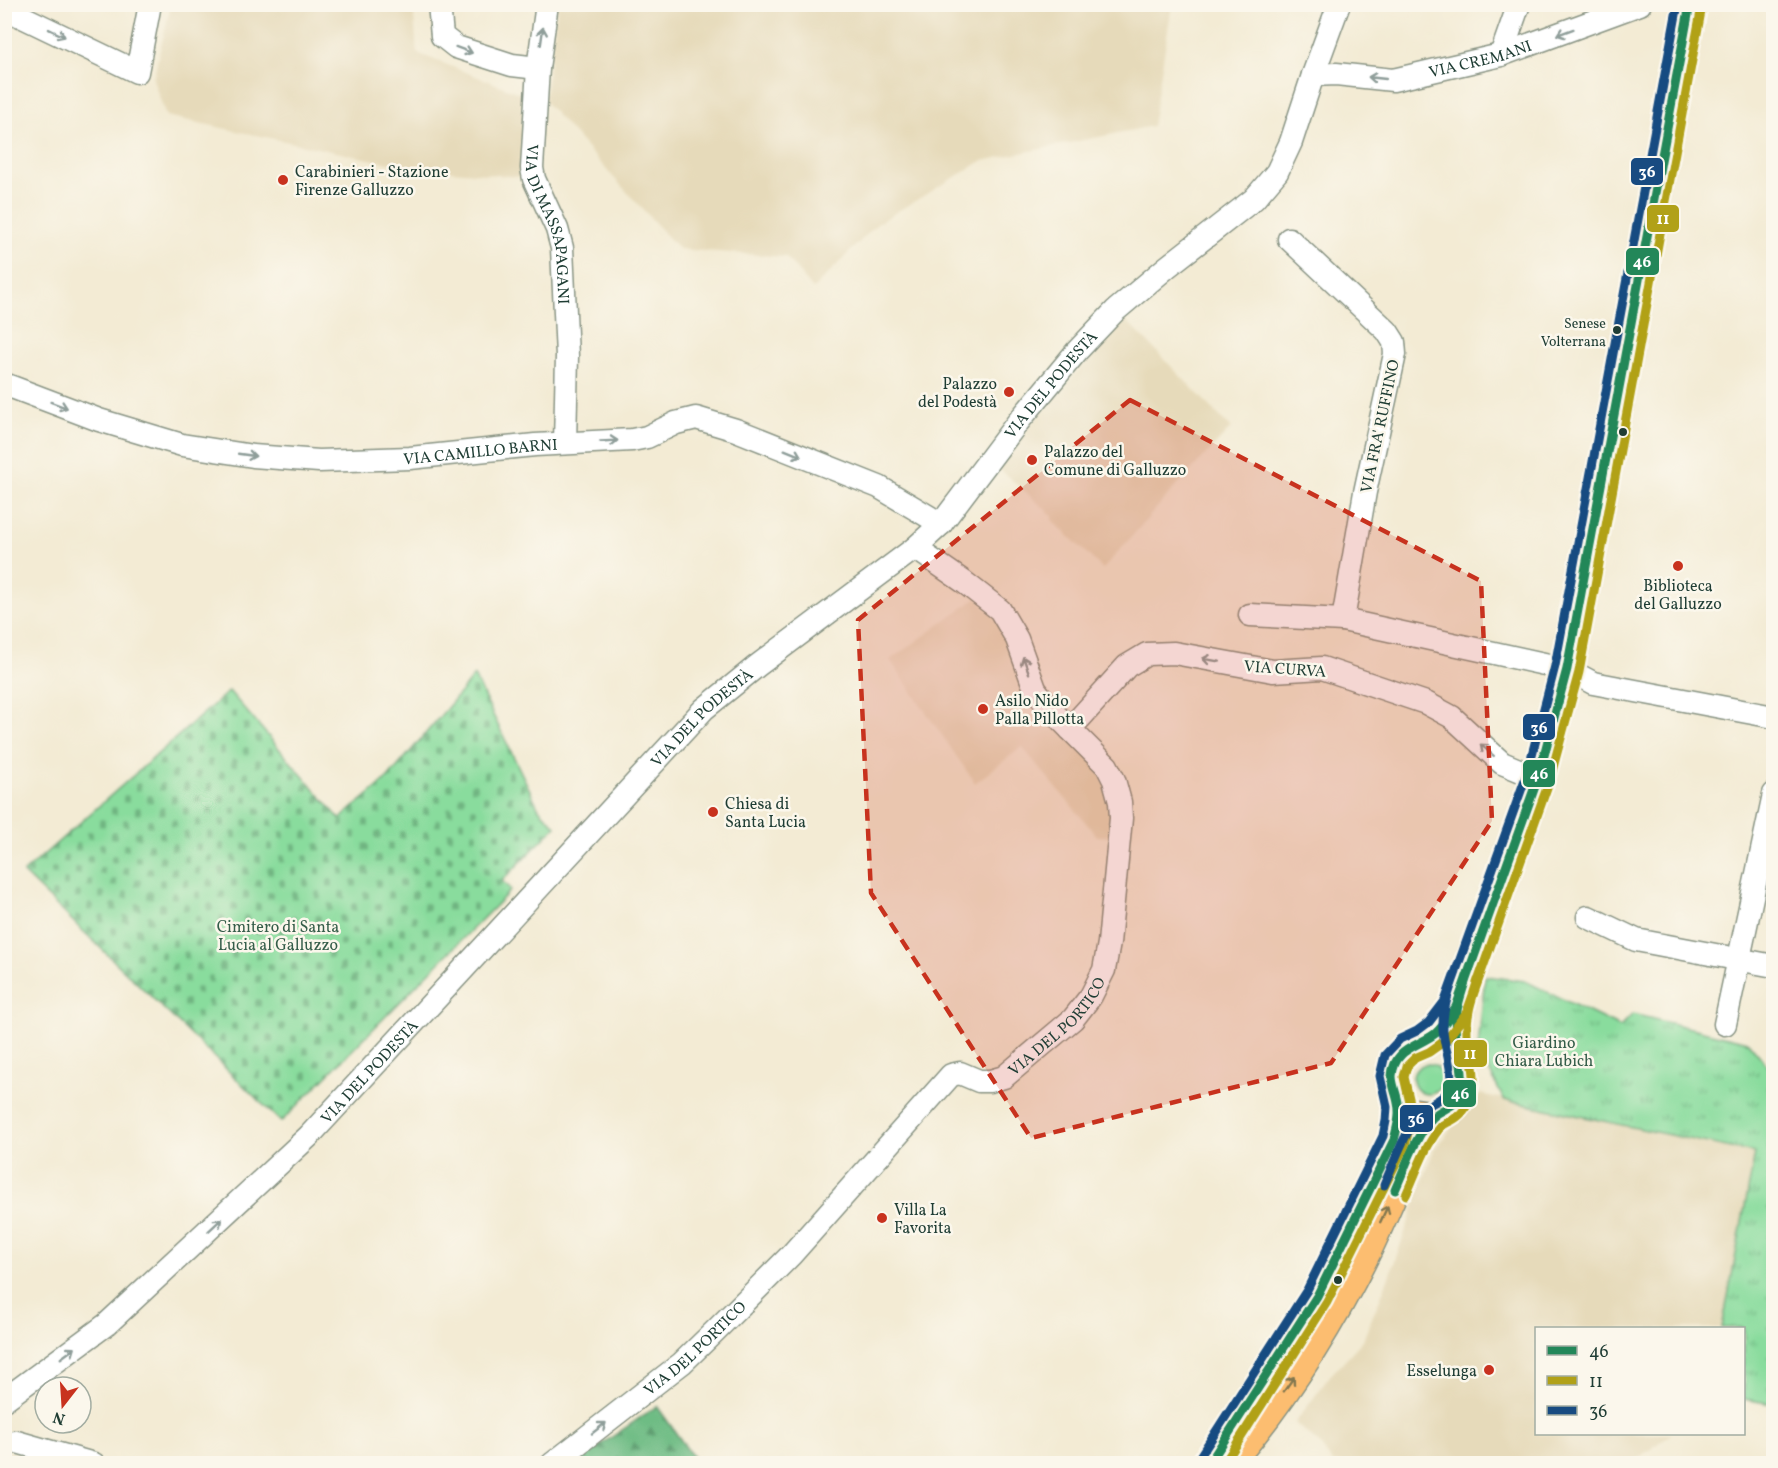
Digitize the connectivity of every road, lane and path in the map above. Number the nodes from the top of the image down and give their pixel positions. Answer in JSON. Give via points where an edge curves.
{"nodes":[{"id":1,"x":150,"y":4,"type":"edge"},
{"id":2,"x":439,"y":4,"type":"edge"},
{"id":3,"x":547,"y":4,"type":"edge"},
{"id":4,"x":1340,"y":4,"type":"edge"},
{"id":5,"x":1520,"y":4,"type":"edge"},
{"id":6,"x":1640,"y":4,"type":"edge"},
{"id":7,"x":1690,"y":4,"type":"edge"},
{"id":8,"x":4,"y":8,"type":"edge"},
{"id":9,"x":1501,"y":56,"type":"junction"},
{"id":10,"x":538,"y":68,"type":"junction"},
{"id":11,"x":1312,"y":75,"type":"junction"},
{"id":12,"x":1288,"y":239,"type":"dead end"},
{"id":13,"x":4,"y":384,"type":"edge"},
{"id":14,"x":565,"y":443,"type":"junction"},
{"id":15,"x":941,"y":524,"type":"junction"},
{"id":16,"x":915,"y":548,"type":"junction"},
{"id":17,"x":1250,"y":615,"type":"dead end"},
{"id":18,"x":1343,"y":620,"type":"junction"},
{"id":19,"x":1567,"y":669,"type":"junction"},
{"id":20,"x":1773,"y":717,"type":"edge"},
{"id":21,"x":1070,"y":729,"type":"junction"},
{"id":22,"x":1538,"y":778,"type":"junction"},
{"id":23,"x":1773,"y":794,"type":"edge"},
{"id":24,"x":1588,"y":917,"type":"dead end"},
{"id":25,"x":1738,"y":958,"type":"junction"},
{"id":26,"x":1773,"y":966,"type":"edge"},
{"id":27,"x":1456,"y":1007,"type":"junction"},
{"id":28,"x":1725,"y":1024,"type":"dead end"},
{"id":29,"x":1423,"y":1042,"type":"junction"},
{"id":30,"x":1460,"y":1062,"type":"junction"},
{"id":31,"x":1397,"y":1097,"type":"junction"},
{"id":32,"x":1436,"y":1114,"type":"junction"},
{"id":33,"x":4,"y":1400,"type":"edge"},
{"id":34,"x":4,"y":1443,"type":"edge"},
{"id":35,"x":94,"y":1464,"type":"edge"},
{"id":36,"x":552,"y":1464,"type":"edge"},
{"id":37,"x":1209,"y":1464,"type":"edge"},
{"id":38,"x":1228,"y":1464,"type":"edge"}],
"edges":[{"from":8,"to":1,"type":"street","one_way":true,"via":[[137,72]]},
{"from":2,"to":10,"type":"street","one_way":true,"via":[[442,36],[456,47],[512,65]]},
{"from":10,"to":3,"type":"street","name":"VIA DI MASSAPAGANI","one_way":true},
{"from":4,"to":11,"type":"street","name":"VIA DEL PODESTÀ"},
{"from":5,"to":9,"type":"street"},
{"from":6,"to":9,"type":"street","name":"VIA CREMANI","one_way":true},
{"from":7,"to":19,"type":"main road"},
{"from":9,"to":11,"type":"street","name":"VIA CREMANI","one_way":true,"via":[[1393,80]]},
{"from":10,"to":14,"type":"street","name":"VIA DI MASSAPAGANI","via":[[532,168],[562,248],[567,356]]},
{"from":11,"to":15,"type":"street","name":"VIA DEL PODESTÀ","via":[[1277,172],[1254,199],[1167,267],[1077,351]]},
{"from":12,"to":18,"type":"street","name":"VIA FRA' RUFFINO","via":[[1394,342],[1395,354]]},
{"from":13,"to":14,"type":"street","name":"VIA CAMILLO BARNI","one_way":true,"via":[[99,420],[182,445],[253,456],[319,461],[410,458]]},
{"from":14,"to":15,"type":"street","name":"VIA CAMILLO BARNI","one_way":true,"via":[[632,440],[696,418],[879,487]]},
{"from":15,"to":16,"type":"street","name":"VIA DEL PODESTÀ"},
{"from":21,"to":16,"type":"street","name":"VIA DEL PORTICO","one_way":true,"via":[[1035,689],[1017,639],[1000,610]]},
{"from":33,"to":16,"type":"street","name":"VIA DEL PODESTÀ","one_way":true,"via":[[107,1324],[309,1136],[704,709]]},
{"from":17,"to":18,"type":"street"},
{"from":18,"to":19,"type":"street"},
{"from":19,"to":20,"type":"street","via":[[1593,683]]},
{"from":19,"to":22,"type":"main road"},
{"from":22,"to":21,"type":"street","name":"VIA CURVA","one_way":true,"via":[[1502,763],[1452,717],[1425,703],[1323,668],[1273,671],[1174,653],[1147,654],[1127,666]]},
{"from":36,"to":21,"type":"street","name":"VIA DEL PORTICO","one_way":true,"via":[[682,1363],[791,1255],[951,1075],[960,1073],[979,1082],[1004,1077],[1073,1019],[1091,996],[1104,970],[1109,943],[1120,802],[1107,766]]},
{"from":22,"to":27,"type":"main road"},
{"from":23,"to":25,"type":"street"},
{"from":24,"to":25,"type":"street","via":[[1636,940]]},
{"from":25,"to":26,"type":"street"},
{"from":25,"to":28,"type":"street"},
{"from":27,"to":29,"type":"main road","via":[[1438,1031]]},
{"from":27,"to":30,"type":"main road"},
{"from":29,"to":30,"type":"main road","via":[[1447,1049]]},
{"from":29,"to":31,"type":"main road","via":[[1408,1048],[1396,1060],[1392,1077]]},
{"from":30,"to":32,"type":"main road","via":[[1463,1083],[1458,1096],[1449,1108]]},
{"from":31,"to":32,"type":"main road","via":[[1417,1113]]},
{"from":31,"to":37,"type":"main road","via":[[1399,1114],[1394,1140],[1317,1296]]},
{"from":38,"to":32,"type":"main road","one_way":true,"via":[[1290,1384],[1336,1311],[1413,1149]]},
{"from":34,"to":35,"type":"street","via":[[17,1442]]}]}
